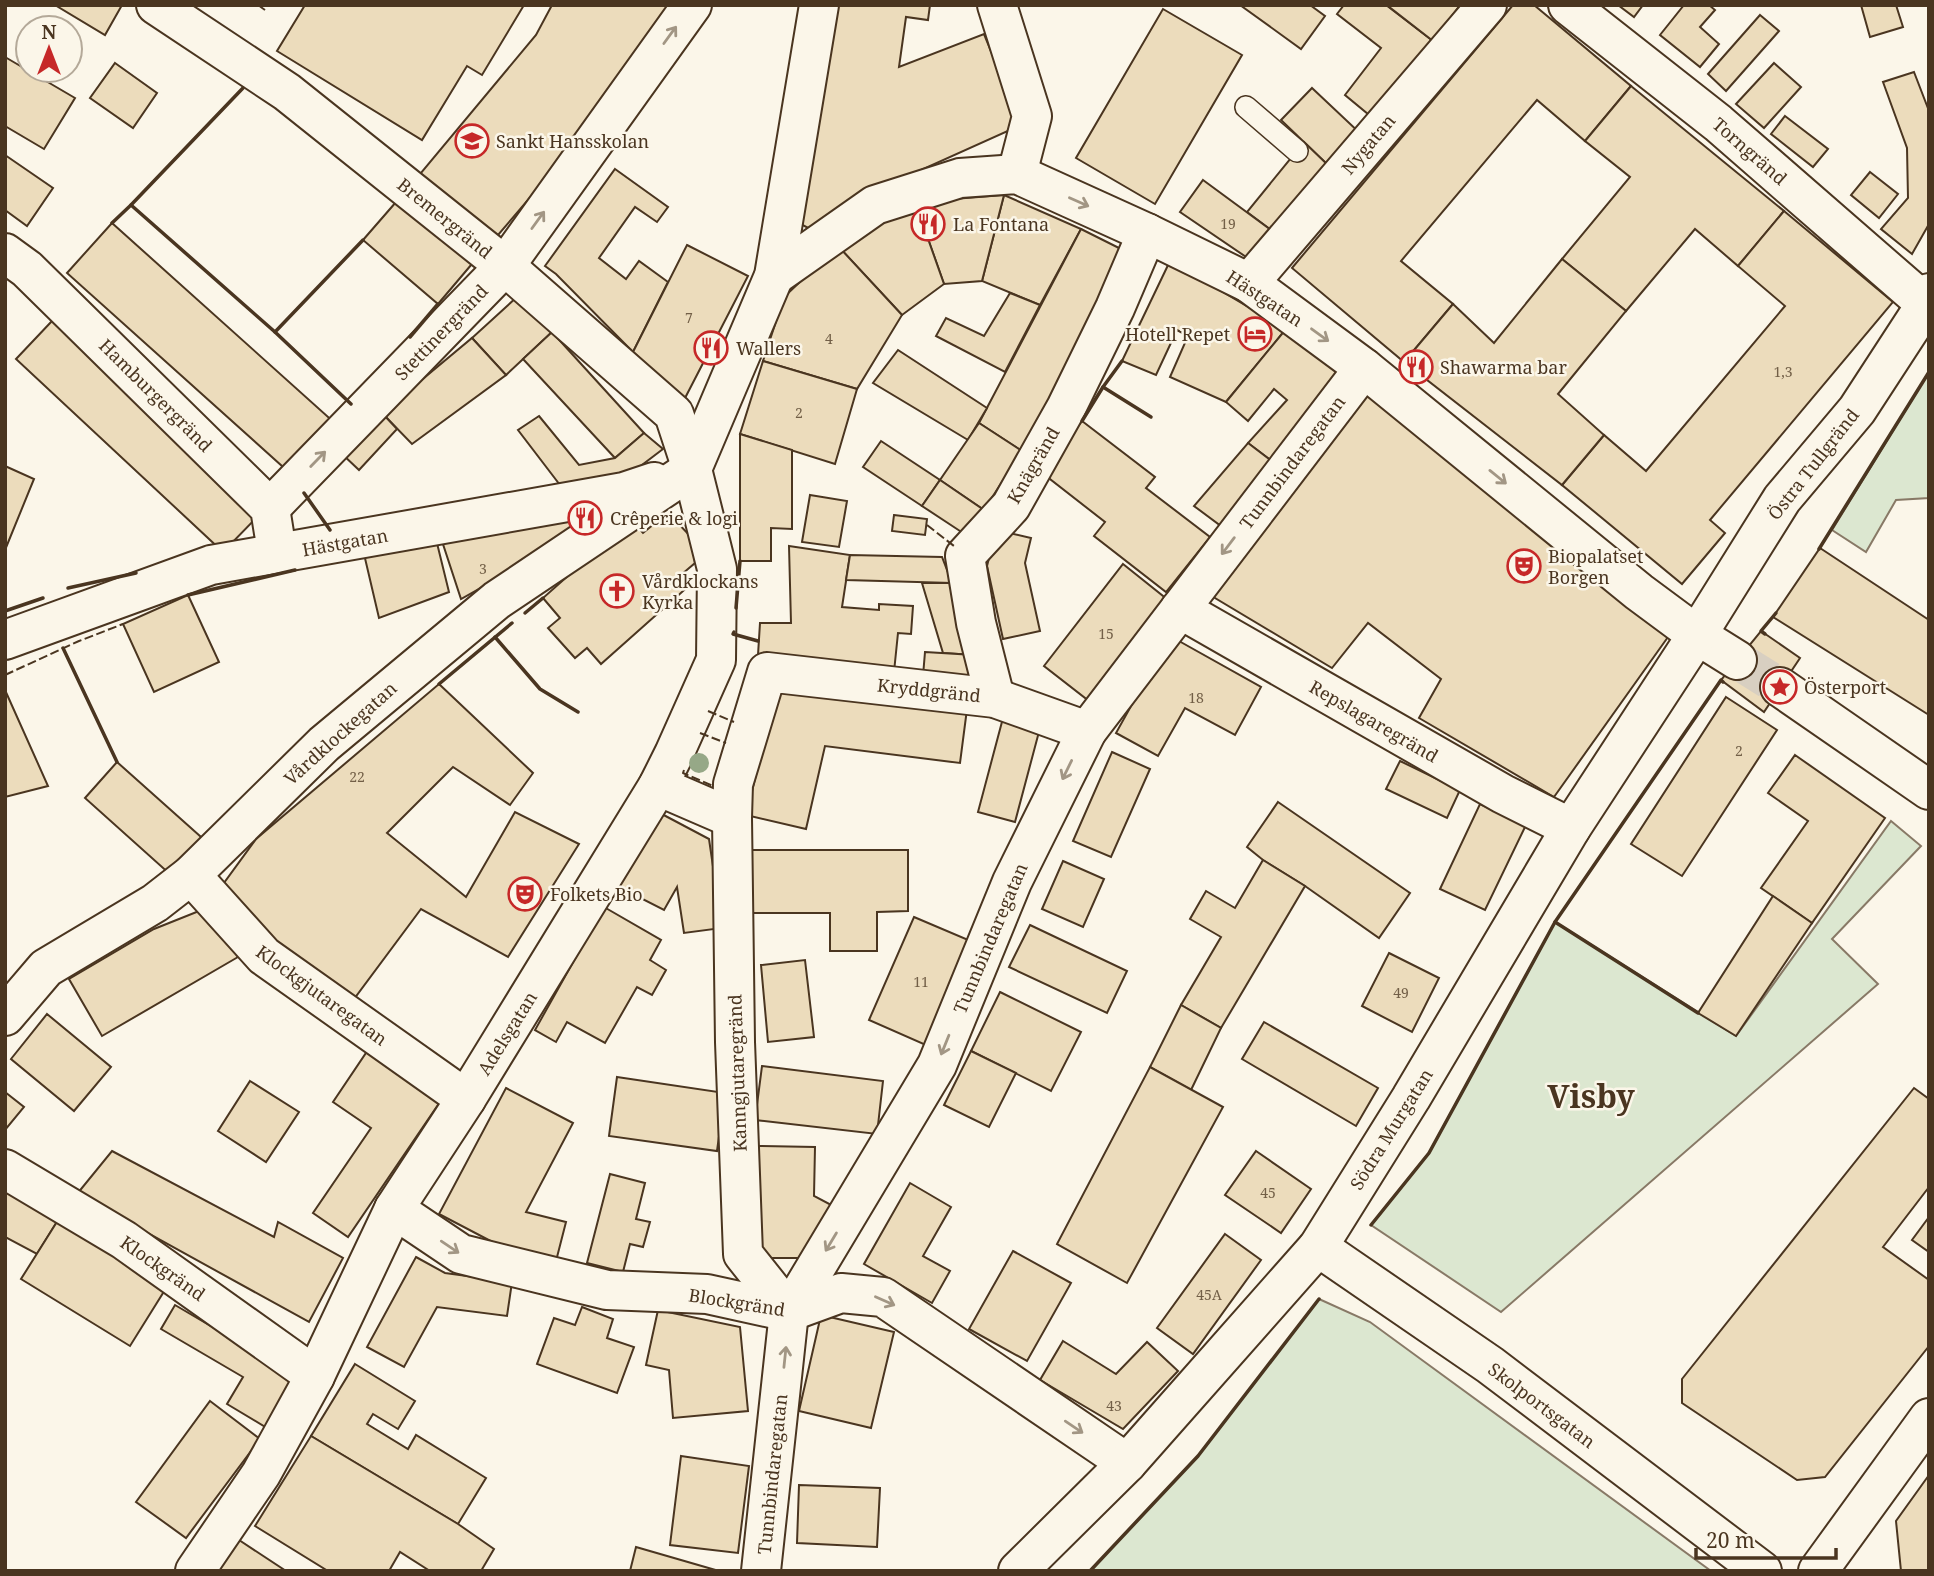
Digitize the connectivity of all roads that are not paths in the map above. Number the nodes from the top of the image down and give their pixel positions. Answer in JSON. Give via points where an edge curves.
{"nodes":[{"id":1,"x":156,"y":5,"type":"edge"},
{"id":2,"x":692,"y":5,"type":"edge"},
{"id":3,"x":819,"y":5,"type":"edge"},
{"id":4,"x":997,"y":5,"type":"edge"},
{"id":5,"x":1487,"y":5,"type":"edge"},
{"id":6,"x":1568,"y":5,"type":"edge"},
{"id":7,"x":1246,"y":107,"type":"dead end"},
{"id":8,"x":1297,"y":151,"type":"dead end"},
{"id":9,"x":1017,"y":174,"type":"junction"},
{"id":10,"x":1147,"y":233,"type":"junction"},
{"id":11,"x":5,"y":253,"type":"edge"},
{"id":12,"x":505,"y":266,"type":"junction"},
{"id":13,"x":774,"y":276,"type":"junction"},
{"id":14,"x":1249,"y":283,"type":"junction"},
{"id":15,"x":1928,"y":299,"type":"edge"},
{"id":16,"x":1364,"y":368,"type":"junction"},
{"id":17,"x":692,"y":469,"type":"junction"},
{"id":18,"x":270,"y":508,"type":"junction"},
{"id":19,"x":276,"y":554,"type":"junction"},
{"id":20,"x":1180,"y":609,"type":"junction"},
{"id":21,"x":1697,"y":635,"type":"junction"},
{"id":22,"x":5,"y":640,"type":"edge"},
{"id":23,"x":1737,"y":660,"type":"tunnel mouth"},
{"id":24,"x":767,"y":672,"type":"joint"},
{"id":25,"x":1780,"y":687,"type":"tunnel mouth"},
{"id":26,"x":995,"y":698,"type":"junction"},
{"id":27,"x":1087,"y":731,"type":"junction"},
{"id":28,"x":658,"y":786,"type":"junction"},
{"id":29,"x":1929,"y":790,"type":"edge"},
{"id":30,"x":732,"y":818,"type":"junction"},
{"id":31,"x":1571,"y":828,"type":"junction"},
{"id":32,"x":191,"y":875,"type":"junction"},
{"id":33,"x":5,"y":1016,"type":"edge"},
{"id":34,"x":467,"y":1099,"type":"junction"},
{"id":35,"x":5,"y":1168,"type":"edge"},
{"id":36,"x":394,"y":1209,"type":"junction"},
{"id":37,"x":1318,"y":1247,"type":"junction"},
{"id":38,"x":789,"y":1312,"type":"junction"},
{"id":39,"x":315,"y":1376,"type":"junction"},
{"id":40,"x":1929,"y":1418,"type":"edge"},
{"id":41,"x":1127,"y":1464,"type":"junction"},
{"id":42,"x":195,"y":1571,"type":"edge"},
{"id":43,"x":761,"y":1571,"type":"edge"},
{"id":44,"x":1018,"y":1571,"type":"edge"},
{"id":45,"x":1762,"y":1571,"type":"edge"},
{"id":46,"x":1818,"y":1571,"type":"edge"}],
"edges":[{"from":1,"to":12,"type":"street","name":"Bremergränd","via":[[287,92]]},
{"from":12,"to":2,"type":"street","name":"Stettinergränd","one_way":true},
{"from":3,"to":13,"type":"street"},
{"from":4,"to":9,"type":"street","via":[[1032,116]]},
{"from":5,"to":14,"type":"street","name":"Nygatan","via":[[1330,179]]},
{"from":6,"to":15,"type":"street","name":"Torngränd"},
{"from":7,"to":8,"type":"lane"},
{"from":9,"to":10,"type":"street","name":"Hästgatan","one_way":true},
{"from":9,"to":13,"type":"street","name":"Hästgatan","via":[[960,178],[875,205]]},
{"from":10,"to":14,"type":"street","name":"Hästgatan"},
{"from":10,"to":26,"type":"street","name":"Knägränd","via":[[1066,408],[1018,494],[965,556]]},
{"from":11,"to":18,"type":"street","name":"Hamburgergränd","via":[[27,268]]},
{"from":12,"to":17,"type":"street","name":"Bremergränd","via":[[674,414]]},
{"from":18,"to":12,"type":"street","name":"Stettinergränd","one_way":true},
{"from":13,"to":17,"type":"street"},
{"from":14,"to":16,"type":"street","name":"Hästgatan","one_way":true},
{"from":15,"to":21,"type":"street","name":"Östra Tullgränd","via":[[1857,410],[1782,499]]},
{"from":16,"to":20,"type":"street","name":"Tunnbindaregatan","one_way":true},
{"from":16,"to":21,"type":"street","name":"Hästgatan","one_way":true},
{"from":17,"to":19,"type":"street","name":"Hästgatan","via":[[624,492]]},
{"from":17,"to":28,"type":"street","name":"Adelsgatan","via":[[718,569],[716,660]]},
{"from":17,"to":32,"type":"street","name":"Vårdklockegatan","via":[[497,600],[324,744]]},
{"from":18,"to":19,"type":"street"},
{"from":19,"to":22,"type":"street","name":"Hästgatan","via":[[211,565]]},
{"from":20,"to":27,"type":"street","name":"Tunnbindaregatan"},
{"from":20,"to":31,"type":"street","name":"Repslagaregränd","via":[[1503,794]]},
{"from":21,"to":23,"type":"street","name":"Hästgatan"},
{"from":21,"to":31,"type":"street","name":"Södra Murgatan"},
{"from":24,"to":26,"type":"street","name":"Kryddgränd"},
{"from":24,"to":30,"type":"street","name":"Kanngjutaregränd","via":[[733,784]]},
{"from":25,"to":29,"type":"street"},
{"from":26,"to":27,"type":"street","name":"Kryddgränd"},
{"from":27,"to":38,"type":"street","name":"Tunnbindaregatan","one_way":true,"via":[[1012,882],[937,1065]]},
{"from":28,"to":30,"type":"street"},
{"from":28,"to":34,"type":"street","name":"Adelsgatan"},
{"from":30,"to":38,"type":"street","name":"Kanngjutaregränd","via":[[743,1254]]},
{"from":31,"to":37,"type":"street","name":"Södra Murgatan"},
{"from":32,"to":33,"type":"street","name":"Vårdklockegatan","via":[[155,904],[47,968]]},
{"from":32,"to":34,"type":"street","name":"Klockgjutaregatan","via":[[264,957]]},
{"from":34,"to":36,"type":"street","name":"Adelsgatan"},
{"from":35,"to":39,"type":"street","name":"Klockgränd","via":[[124,1240]]},
{"from":36,"to":38,"type":"street","name":"Blockgränd","one_way":true,"via":[[461,1254],[607,1290],[707,1294]]},
{"from":36,"to":39,"type":"street","name":"Adelsgatan"},
{"from":37,"to":41,"type":"street","name":"Södra Murgatan"},
{"from":37,"to":45,"type":"street","name":"Skolportsgatan","via":[[1490,1365]]},
{"from":38,"to":41,"type":"street","name":"Blockgränd","one_way":true,"via":[[841,1293],[883,1297]]},
{"from":43,"to":38,"type":"street","name":"Tunnbindaregatan","one_way":true},
{"from":39,"to":42,"type":"street","name":"Adelsgatan","via":[[261,1474]]},
{"from":40,"to":46,"type":"street"},
{"from":41,"to":44,"type":"street","name":"Södra Murgatan"}]}
